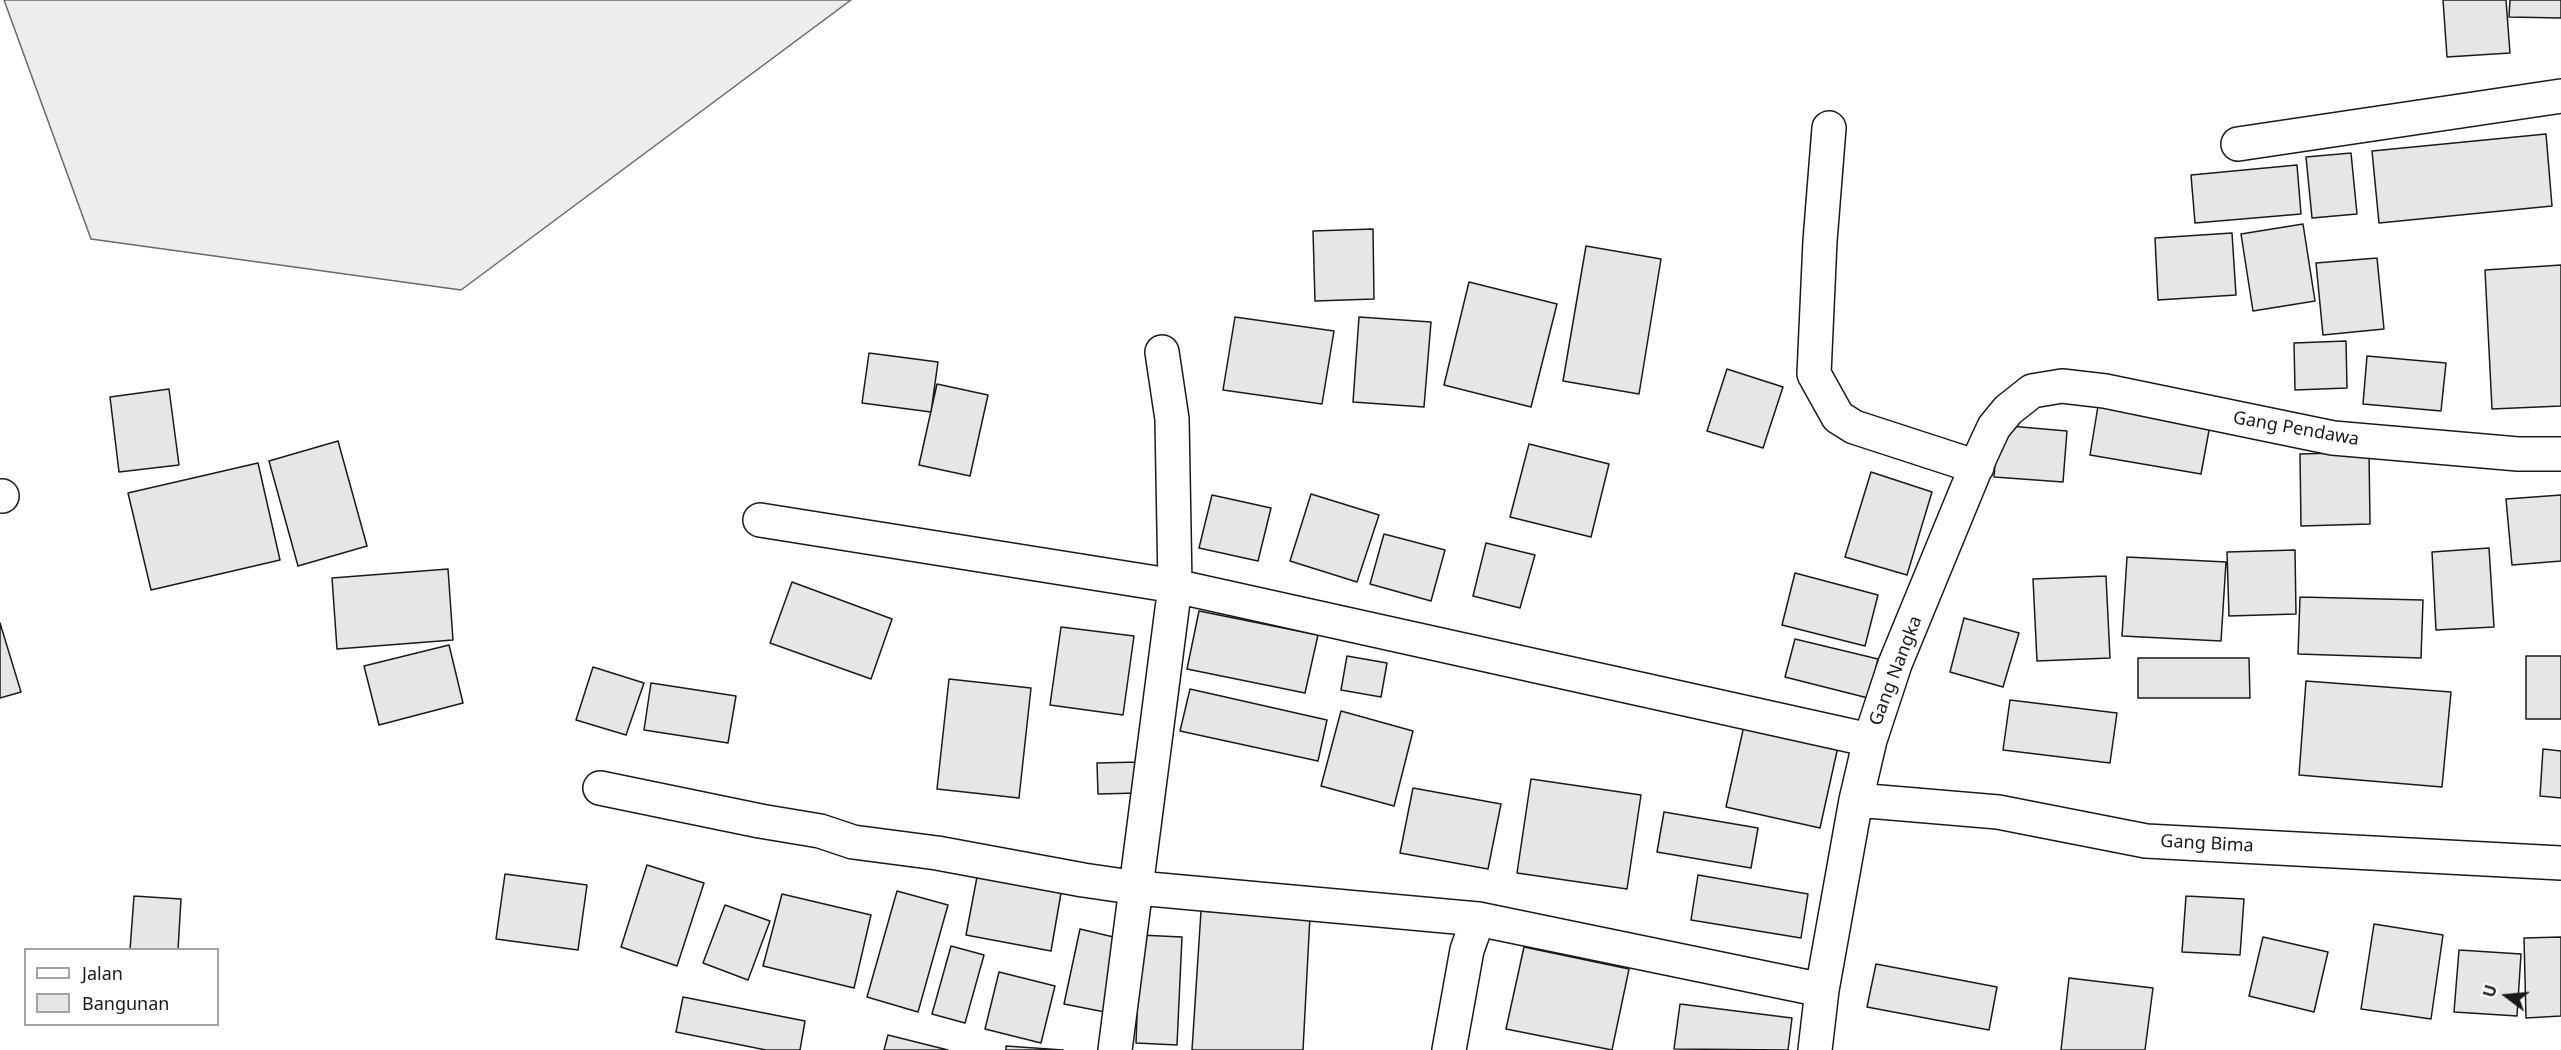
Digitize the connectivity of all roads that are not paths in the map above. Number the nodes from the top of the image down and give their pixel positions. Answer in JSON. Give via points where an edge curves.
{"nodes":[{"id":1,"x":2561,"y":96,"type":"edge"},
{"id":2,"x":1829,"y":128,"type":"dead end"},
{"id":3,"x":2238,"y":144,"type":"dead end"},
{"id":4,"x":1162,"y":352,"type":"dead end"},
{"id":5,"x":2105,"y":391,"type":"joint"},
{"id":6,"x":2561,"y":454,"type":"edge"},
{"id":7,"x":1977,"y":467,"type":"junction"},
{"id":8,"x":759,"y":520,"type":"dead end"},
{"id":9,"x":1176,"y":586,"type":"junction"},
{"id":10,"x":1870,"y":740,"type":"junction"},
{"id":11,"x":600,"y":788,"type":"dead end"},
{"id":12,"x":1856,"y":801,"type":"junction"},
{"id":13,"x":2561,"y":863,"type":"edge"},
{"id":14,"x":1138,"y":888,"type":"junction"},
{"id":15,"x":1478,"y":919,"type":"junction"},
{"id":16,"x":1822,"y":990,"type":"junction"},
{"id":17,"x":1115,"y":1050,"type":"edge"},
{"id":18,"x":1449,"y":1050,"type":"edge"},
{"id":19,"x":1815,"y":1050,"type":"edge"}],
"edges":[{"from":1,"to":3,"type":"street"},
{"from":2,"to":7,"type":"street","via":[[1814,374],[1838,417],[1854,427]]},
{"from":4,"to":9,"type":"street","via":[[1172,419]]},
{"from":5,"to":6,"type":"street","name":"Gang Pendawa","via":[[2333,438],[2518,454]]},
{"from":5,"to":7,"type":"street","name":"Gang Nangka","via":[[2062,386],[2032,392],[1994,427]]},
{"from":7,"to":10,"type":"street","name":"Gang Nangka","via":[[1895,664]]},
{"from":8,"to":9,"type":"street"},
{"from":9,"to":10,"type":"street"},
{"from":9,"to":14,"type":"street"},
{"from":10,"to":12,"type":"street","name":"Gang Nangka"},
{"from":11,"to":14,"type":"street","via":[[820,831],[854,842]]},
{"from":12,"to":13,"type":"street","name":"Gang Bima","via":[[1998,812],[2146,841]]},
{"from":12,"to":16,"type":"street","name":"Gang Nangka"},
{"from":14,"to":15,"type":"street"},
{"from":14,"to":17,"type":"street"},
{"from":15,"to":16,"type":"street"},
{"from":15,"to":18,"type":"street","via":[[1467,950]]},
{"from":16,"to":19,"type":"street","name":"Gang Nangka"}]}
